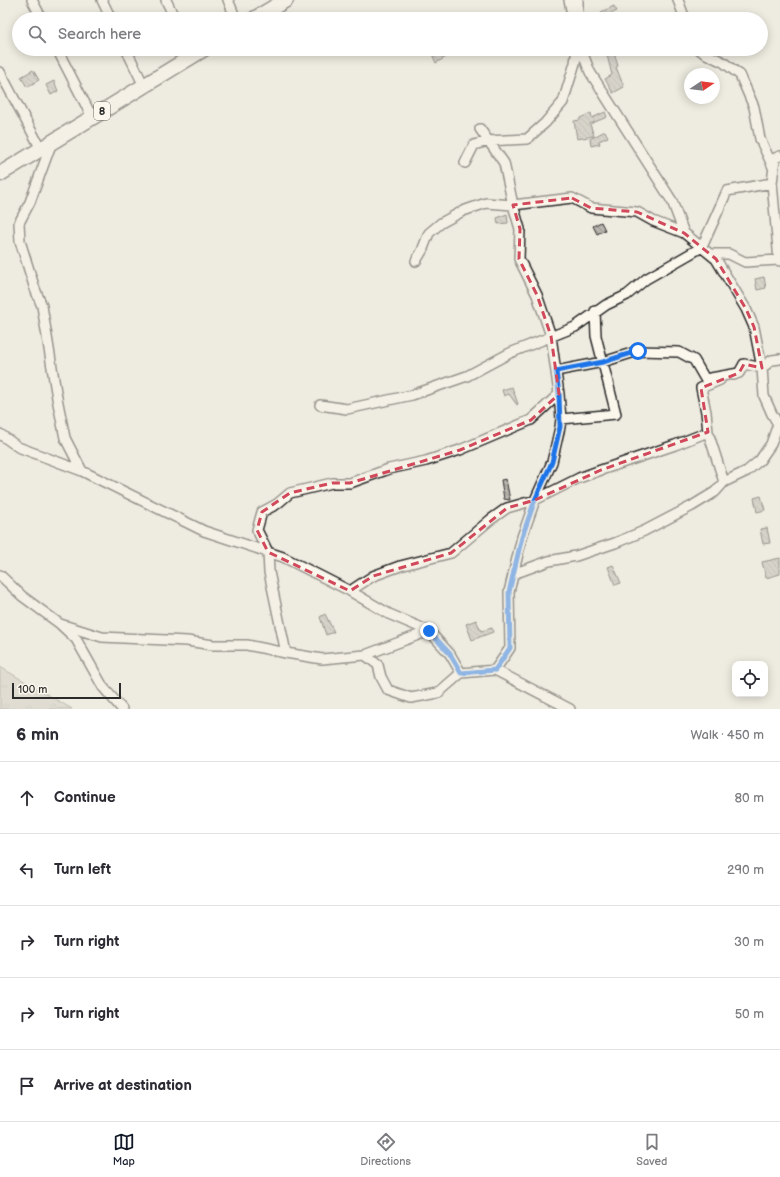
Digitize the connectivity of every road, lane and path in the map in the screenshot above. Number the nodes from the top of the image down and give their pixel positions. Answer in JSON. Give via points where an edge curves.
{"nodes":[{"id":1,"x":32,"y":0,"type":"edge"},
{"id":2,"x":102,"y":0,"type":"edge"},
{"id":3,"x":166,"y":0,"type":"edge"},
{"id":4,"x":228,"y":0,"type":"edge"},
{"id":5,"x":286,"y":0,"type":"edge"},
{"id":6,"x":569,"y":0,"type":"edge"},
{"id":7,"x":578,"y":0,"type":"edge"},
{"id":8,"x":678,"y":0,"type":"edge"},
{"id":9,"x":38,"y":12,"type":"edge"},
{"id":10,"x":108,"y":12,"type":"edge"},
{"id":11,"x":172,"y":12,"type":"edge"},
{"id":12,"x":233,"y":12,"type":"edge"},
{"id":13,"x":266,"y":12,"type":"edge"},
{"id":14,"x":572,"y":12,"type":"edge"},
{"id":15,"x":578,"y":12,"type":"edge"},
{"id":16,"x":682,"y":12,"type":"edge"},
{"id":17,"x":61,"y":56,"type":"edge"},
{"id":18,"x":129,"y":56,"type":"edge"},
{"id":19,"x":189,"y":56,"type":"edge"},
{"id":20,"x":576,"y":56,"type":"edge"},
{"id":21,"x":584,"y":56,"type":"edge"},
{"id":22,"x":710,"y":56,"type":"edge"},
{"id":23,"x":0,"y":72,"type":"edge"},
{"id":24,"x":144,"y":86,"type":"junction"},
{"id":25,"x":92,"y":117,"type":"junction"},
{"id":26,"x":480,"y":129,"type":"dead end"},
{"id":27,"x":488,"y":141,"type":"junction"},
{"id":28,"x":47,"y":145,"type":"junction"},
{"id":29,"x":780,"y":156,"type":"edge"},
{"id":30,"x":465,"y":163,"type":"dead end"},
{"id":31,"x":773,"y":167,"type":"junction"},
{"id":32,"x":0,"y":174,"type":"edge"},
{"id":33,"x":772,"y":183,"type":"junction"},
{"id":34,"x":513,"y":205,"type":"junction"},
{"id":35,"x":684,"y":233,"type":"junction"},
{"id":36,"x":702,"y":247,"type":"junction"},
{"id":37,"x":710,"y":254,"type":"junction"},
{"id":38,"x":779,"y":260,"type":"edge"},
{"id":39,"x":416,"y":261,"type":"dead end"},
{"id":40,"x":595,"y":312,"type":"junction"},
{"id":41,"x":551,"y":336,"type":"junction"},
{"id":42,"x":780,"y":359,"type":"edge"},
{"id":43,"x":603,"y":362,"type":"junction"},
{"id":44,"x":762,"y":368,"type":"junction"},
{"id":45,"x":556,"y":371,"type":"junction"},
{"id":46,"x":739,"y":373,"type":"junction"},
{"id":47,"x":559,"y":394,"type":"junction"},
{"id":48,"x":320,"y":405,"type":"dead end"},
{"id":49,"x":561,"y":420,"type":"junction"},
{"id":50,"x":708,"y":432,"type":"junction"},
{"id":51,"x":0,"y":434,"type":"edge"},
{"id":52,"x":82,"y":471,"type":"junction"},
{"id":53,"x":724,"y":482,"type":"junction"},
{"id":54,"x":535,"y":500,"type":"junction"},
{"id":55,"x":268,"y":552,"type":"junction"},
{"id":56,"x":513,"y":574,"type":"junction"},
{"id":57,"x":0,"y":575,"type":"edge"},
{"id":58,"x":350,"y":591,"type":"junction"},
{"id":59,"x":60,"y":624,"type":"junction"},
{"id":60,"x":429,"y":631,"type":"junction"},
{"id":61,"x":286,"y":653,"type":"junction"},
{"id":62,"x":365,"y":655,"type":"junction"},
{"id":63,"x":495,"y":670,"type":"junction"},
{"id":64,"x":461,"y":673,"type":"junction"},
{"id":65,"x":122,"y":709,"type":"edge"},
{"id":66,"x":570,"y":709,"type":"edge"}],
"edges":[{"from":1,"to":9,"type":"street"},
{"from":2,"to":10,"type":"street"},
{"from":3,"to":11,"type":"street"},
{"from":4,"to":12,"type":"street"},
{"from":5,"to":13,"type":"main road"},
{"from":6,"to":14,"type":"street"},
{"from":7,"to":15,"type":"street"},
{"from":8,"to":16,"type":"street"},
{"from":17,"to":25,"type":"street"},
{"from":18,"to":24,"type":"street"},
{"from":19,"to":24,"type":"main road","number":"8"},
{"from":20,"to":27,"type":"street","via":[[564,102],[545,123],[527,139]]},
{"from":21,"to":35,"type":"street","via":[[590,72],[672,201]]},
{"from":22,"to":31,"type":"street","via":[[740,75],[754,107],[760,139]]},
{"from":23,"to":28,"type":"street"},
{"from":24,"to":25,"type":"main road","number":"8"},
{"from":25,"to":28,"type":"main road","number":"8"},
{"from":26,"to":27,"type":"street"},
{"from":27,"to":30,"type":"street","via":[[474,145]]},
{"from":27,"to":34,"type":"street","via":[[504,163]]},
{"from":28,"to":32,"type":"main road","number":"8"},
{"from":28,"to":52,"type":"street","via":[[30,202],[19,223],[20,241],[42,306],[65,438]]},
{"from":29,"to":31,"type":"street","via":[[775,158]]},
{"from":31,"to":33,"type":"street"},
{"from":33,"to":36,"type":"street","via":[[727,191]]},
{"from":33,"to":38,"type":"street"},
{"from":34,"to":35,"type":"street","via":[[572,198],[590,208],[637,212]]},
{"from":34,"to":39,"type":"street","via":[[486,203],[462,211],[441,223],[429,233]]},
{"from":34,"to":41,"type":"street","via":[[520,229],[519,259],[537,295]]},
{"from":35,"to":36,"type":"street"},
{"from":36,"to":37,"type":"street"},
{"from":36,"to":40,"type":"street","via":[[646,279],[627,295]]},
{"from":37,"to":38,"type":"street","via":[[729,254],[745,262]]},
{"from":37,"to":44,"type":"street","via":[[716,259],[746,309],[754,327]]},
{"from":40,"to":41,"type":"street","via":[[575,327]]},
{"from":40,"to":43,"type":"street","via":[[596,336]]},
{"from":41,"to":45,"type":"street"},
{"from":41,"to":48,"type":"street","via":[[510,353],[467,376],[412,395],[347,409]]},
{"from":42,"to":44,"type":"street","via":[[772,360]]},
{"from":43,"to":45,"type":"street"},
{"from":43,"to":46,"type":"street","via":[[638,351],[680,352],[694,360],[705,379]]},
{"from":43,"to":49,"type":"street","via":[[616,414]]},
{"from":44,"to":46,"type":"street","via":[[744,364]]},
{"from":44,"to":53,"type":"street","via":[[764,396],[778,424],[771,444],[760,460],[747,471]]},
{"from":45,"to":47,"type":"street"},
{"from":46,"to":50,"type":"street","via":[[700,388]]},
{"from":47,"to":49,"type":"street"},
{"from":47,"to":55,"type":"street","via":[[531,420],[460,450],[389,469],[350,483],[332,483],[290,493],[262,512],[258,530]]},
{"from":49,"to":54,"type":"street","via":[[552,462]]},
{"from":50,"to":53,"type":"street"},
{"from":50,"to":54,"type":"street","via":[[675,446],[586,475]]},
{"from":51,"to":52,"type":"street","via":[[18,448]]},
{"from":52,"to":55,"type":"street","via":[[204,531]]},
{"from":53,"to":56,"type":"street","via":[[715,492],[644,531],[576,556],[549,561]]},
{"from":54,"to":56,"type":"street"},
{"from":54,"to":58,"type":"street","via":[[507,508],[452,553],[400,566],[373,576]]},
{"from":55,"to":58,"type":"street"},
{"from":55,"to":61,"type":"street","via":[[269,572]]},
{"from":56,"to":63,"type":"street","via":[[509,592],[510,648]]},
{"from":57,"to":59,"type":"street","via":[[22,596]]},
{"from":58,"to":60,"type":"street","via":[[389,614]]},
{"from":59,"to":61,"type":"street","via":[[102,637],[247,645]]},
{"from":59,"to":65,"type":"street","via":[[76,639],[103,687]]},
{"from":60,"to":62,"type":"street"},
{"from":60,"to":64,"type":"street","via":[[450,654]]},
{"from":61,"to":62,"type":"street","via":[[322,659]]},
{"from":62,"to":64,"type":"street","via":[[378,665],[388,690],[411,698],[438,693]]},
{"from":63,"to":64,"type":"street"},
{"from":63,"to":66,"type":"street"}]}
